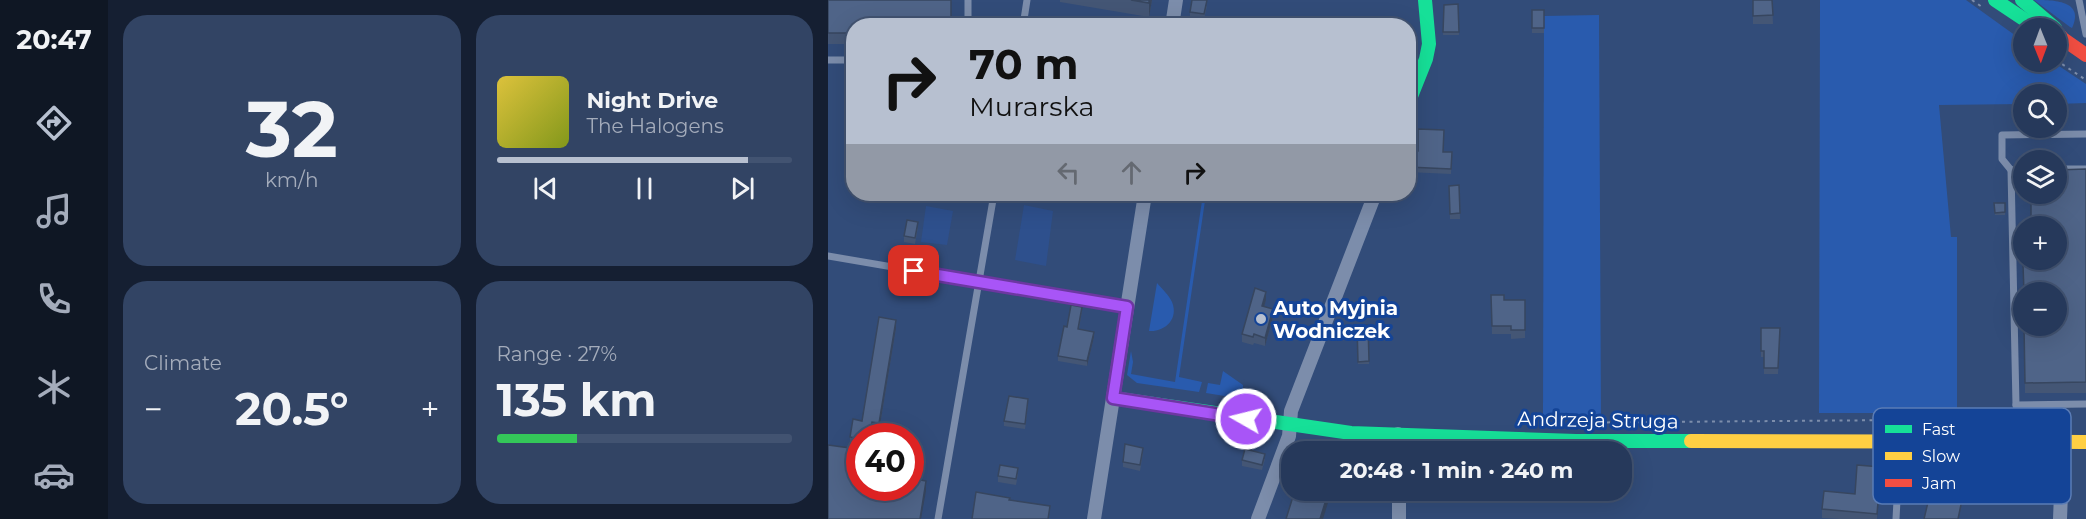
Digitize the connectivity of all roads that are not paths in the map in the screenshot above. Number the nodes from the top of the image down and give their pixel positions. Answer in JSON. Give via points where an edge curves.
{"nodes":[{"id":1,"x":968,"y":0,"type":"edge"},
{"id":2,"x":1027,"y":0,"type":"edge"},
{"id":3,"x":1176,"y":0,"type":"edge"},
{"id":4,"x":1425,"y":0,"type":"edge"},
{"id":5,"x":1995,"y":0,"type":"edge"},
{"id":6,"x":2022,"y":0,"type":"edge"},
{"id":7,"x":2079,"y":0,"type":"edge"},
{"id":8,"x":968,"y":18,"type":"edge"},
{"id":9,"x":1024,"y":18,"type":"edge"},
{"id":10,"x":1173,"y":18,"type":"edge"},
{"id":11,"x":2022,"y":18,"type":"edge"},
{"id":12,"x":2044,"y":18,"type":"edge"},
{"id":13,"x":2086,"y":34,"type":"edge"},
{"id":14,"x":2067,"y":41,"type":"edge"},
{"id":15,"x":2086,"y":55,"type":"edge"},
{"id":16,"x":828,"y":60,"type":"edge"},
{"id":17,"x":846,"y":60,"type":"edge"},
{"id":18,"x":1416,"y":84,"type":"edge"},
{"id":19,"x":2086,"y":134,"type":"edge"},
{"id":20,"x":2067,"y":169,"type":"edge"},
{"id":21,"x":2086,"y":169,"type":"edge"},
{"id":22,"x":2011,"y":170,"type":"joint"},
{"id":23,"x":993,"y":201,"type":"edge"},
{"id":24,"x":1144,"y":201,"type":"edge"},
{"id":25,"x":1372,"y":201,"type":"edge"},
{"id":26,"x":828,"y":256,"type":"edge"},
{"id":27,"x":979,"y":282,"type":"junction"},
{"id":28,"x":1127,"y":307,"type":"junction"},
{"id":29,"x":1113,"y":398,"type":"junction"},
{"id":30,"x":2086,"y":404,"type":"edge"},
{"id":31,"x":2016,"y":405,"type":"junction"},
{"id":32,"x":2017,"y":408,"type":"edge"},
{"id":33,"x":1290,"y":425,"type":"junction"},
{"id":34,"x":1398,"y":434,"type":"junction"},
{"id":35,"x":1873,"y":440,"type":"edge"},
{"id":36,"x":1398,"y":441,"type":"edge"},
{"id":37,"x":2086,"y":442,"type":"edge"},
{"id":38,"x":2071,"y":443,"type":"edge"},
{"id":39,"x":1399,"y":501,"type":"edge"},
{"id":40,"x":1897,"y":504,"type":"edge"},
{"id":41,"x":2061,"y":504,"type":"edge"},
{"id":42,"x":938,"y":519,"type":"edge"},
{"id":43,"x":1094,"y":519,"type":"edge"},
{"id":44,"x":1258,"y":519,"type":"edge"},
{"id":45,"x":1399,"y":519,"type":"edge"},
{"id":46,"x":1896,"y":519,"type":"edge"},
{"id":47,"x":2060,"y":519,"type":"edge"}],
"edges":[{"from":1,"to":8,"type":"lane"},
{"from":2,"to":9,"type":"lane"},
{"from":3,"to":10,"type":"street"},
{"from":4,"to":18,"type":"street","via":[[1429,44]]},
{"from":5,"to":11,"type":"street"},
{"from":6,"to":12,"type":"street"},
{"from":7,"to":13,"type":"lane"},
{"from":14,"to":15,"type":"street"},
{"from":16,"to":17,"type":"lane"},
{"from":19,"to":22,"type":"lane","via":[[2002,135],[2002,159]]},
{"from":20,"to":21,"type":"lane"},
{"from":22,"to":31,"type":"lane"},
{"from":23,"to":27,"type":"lane"},
{"from":24,"to":28,"type":"street"},
{"from":25,"to":33,"type":"street"},
{"from":26,"to":27,"type":"lane"},
{"from":27,"to":28,"type":"lane"},
{"from":27,"to":42,"type":"lane"},
{"from":28,"to":29,"type":"street"},
{"from":29,"to":33,"type":"street","name":"Andrzeja Struga"},
{"from":29,"to":43,"type":"street"},
{"from":30,"to":31,"type":"lane"},
{"from":31,"to":32,"type":"lane"},
{"from":33,"to":34,"type":"street","name":"Andrzeja Struga"},
{"from":33,"to":44,"type":"street","via":[[1290,436]]},
{"from":34,"to":35,"type":"street","name":"Andrzeja Struga","via":[[1576,441]]},
{"from":34,"to":36,"type":"street"},
{"from":37,"to":38,"type":"street","name":"Andrzeja Struga"},
{"from":39,"to":45,"type":"street"},
{"from":40,"to":46,"type":"lane"},
{"from":41,"to":47,"type":"street"}]}
